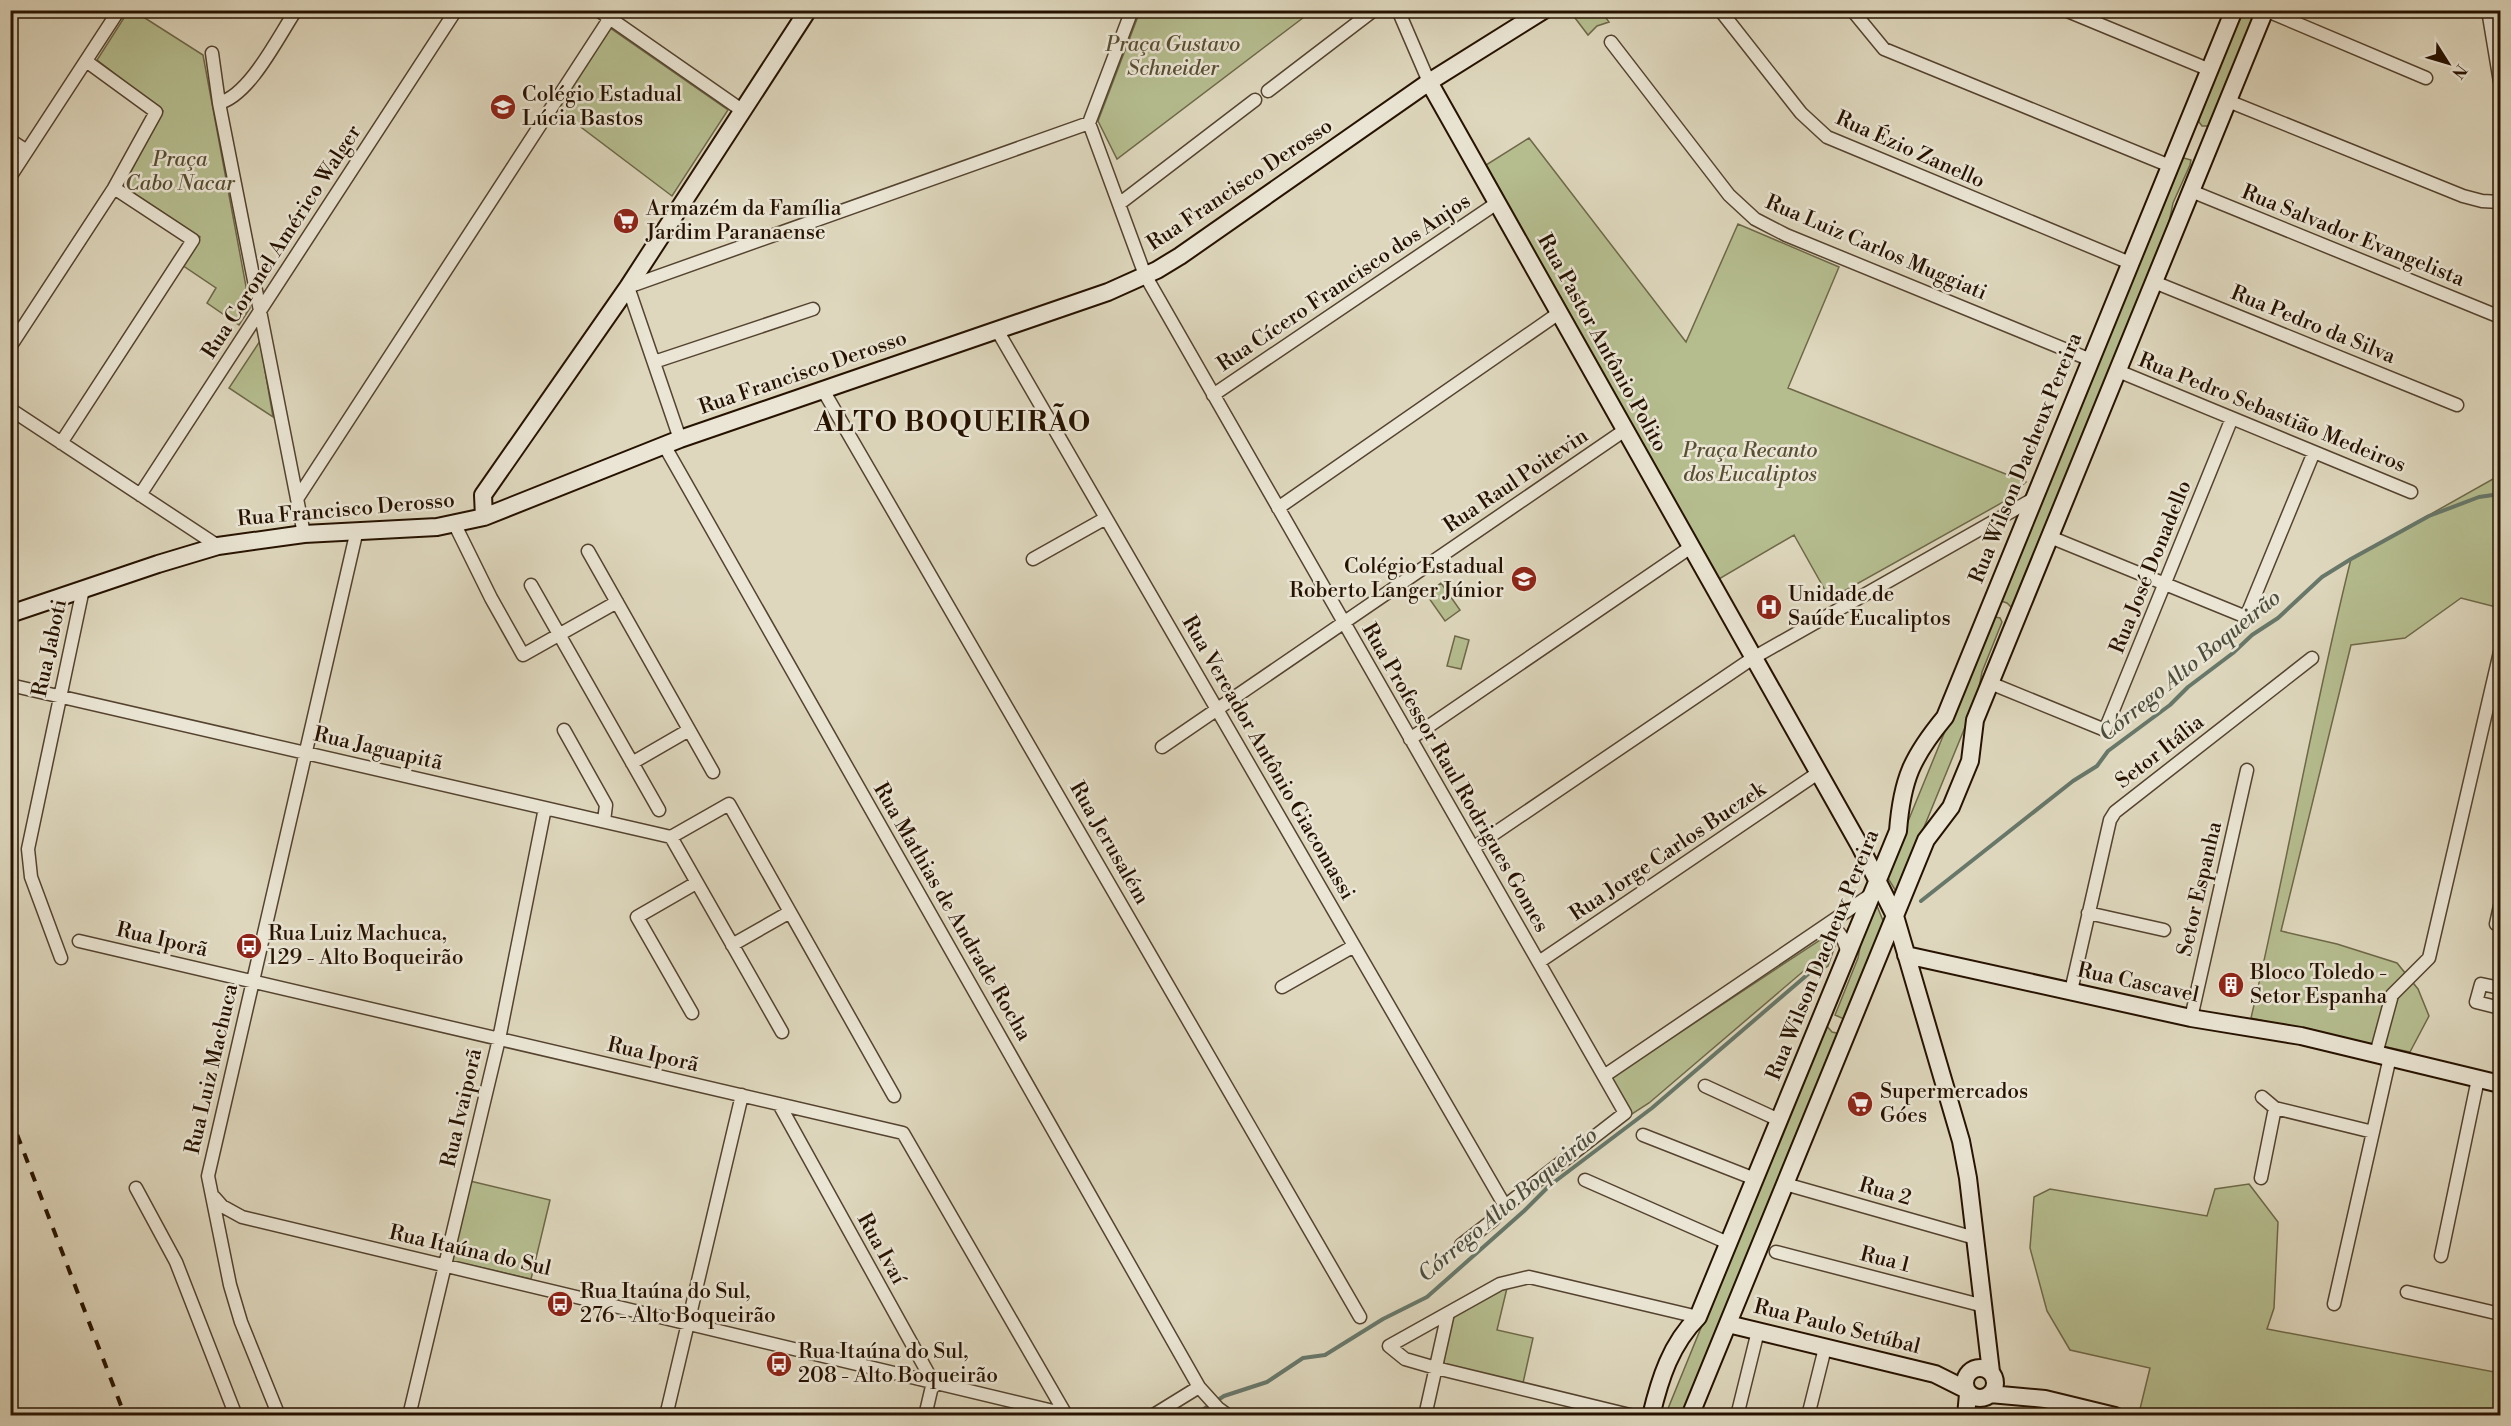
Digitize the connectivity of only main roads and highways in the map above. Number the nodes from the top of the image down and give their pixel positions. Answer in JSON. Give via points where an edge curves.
{"nodes":[{"id":1,"x":808,"y":10,"type":"edge"},
{"id":2,"x":1544,"y":10,"type":"edge"},
{"id":3,"x":2234,"y":10,"type":"edge"},
{"id":4,"x":2265,"y":10,"type":"edge"},
{"id":5,"x":1429,"y":82,"type":"junction"},
{"id":6,"x":2191,"y":116,"type":"junction"},
{"id":7,"x":2217,"y":127,"type":"junction"},
{"id":8,"x":2173,"y":161,"type":"junction"},
{"id":9,"x":2201,"y":167,"type":"junction"},
{"id":10,"x":484,"y":517,"type":"junction"},
{"id":11,"x":10,"y":614,"type":"edge"},
{"id":12,"x":1987,"y":614,"type":"junction"},
{"id":13,"x":2013,"y":627,"type":"junction"},
{"id":14,"x":1893,"y":844,"type":"junction"},
{"id":15,"x":1860,"y":846,"type":"junction"},
{"id":16,"x":1875,"y":886,"type":"junction"},
{"id":17,"x":1895,"y":916,"type":"junction"},
{"id":18,"x":1908,"y":961,"type":"junction"},
{"id":19,"x":1875,"y":966,"type":"junction"},
{"id":20,"x":1826,"y":1006,"type":"junction"},
{"id":21,"x":1853,"y":1018,"type":"junction"},
{"id":22,"x":2500,"y":1084,"type":"edge"},
{"id":23,"x":1728,"y":1324,"type":"junction"},
{"id":24,"x":1985,"y":1330,"type":"junction"},
{"id":25,"x":1974,"y":1386,"type":"junction"},
{"id":26,"x":1652,"y":1416,"type":"edge"},
{"id":27,"x":1690,"y":1416,"type":"edge"},
{"id":28,"x":1966,"y":1416,"type":"edge"},
{"id":29,"x":1974,"y":1416,"type":"edge"},
{"id":30,"x":2115,"y":1416,"type":"edge"}],
"edges":[{"from":1,"to":10,"type":"main road","via":[[628,287],[483,495]]},
{"from":2,"to":5,"type":"main road","name":"Rua Francisco Derosso"},
{"from":3,"to":6,"type":"main road","name":"Rua Wilson Dacheux Pereira"},
{"from":4,"to":7,"type":"main road"},
{"from":5,"to":10,"type":"main road","name":"Rua Francisco Derosso","via":[[1180,256],[1145,275],[1092,298],[680,439]]},
{"from":5,"to":15,"type":"main road","name":"Rua Pastor Antônio Polito"},
{"from":6,"to":7,"type":"main road","via":[[2192,125],[2199,131]]},
{"from":6,"to":8,"type":"main road","name":"Rua Wilson Dacheux Pereira"},
{"from":7,"to":9,"type":"main road"},
{"from":8,"to":9,"type":"main road","via":[[2181,150],[2191,151]]},
{"from":8,"to":12,"type":"main road","name":"Rua Wilson Dacheux Pereira"},
{"from":9,"to":13,"type":"main road"},
{"from":10,"to":11,"type":"main road","name":"Rua Francisco Derosso","via":[[420,529],[304,534],[218,546]]},
{"from":12,"to":13,"type":"main road","via":[[2002,611]]},
{"from":12,"to":14,"type":"main road","name":"Rua Wilson Dacheux Pereira","via":[[1945,717],[1918,752],[1901,797]]},
{"from":13,"to":17,"type":"main road","via":[[1975,720],[1970,761],[1951,807],[1926,840]]},
{"from":14,"to":15,"type":"main road","via":[[1876,850]]},
{"from":14,"to":16,"type":"main road","name":"Rua Wilson Dacheux Pereira"},
{"from":15,"to":16,"type":"main road","name":"Rua Pastor Antônio Polito"},
{"from":16,"to":17,"type":"main road","name":"Rua Pastor Antônio Polito"},
{"from":16,"to":20,"type":"main road","name":"Rua Wilson Dacheux Pereira"},
{"from":17,"to":18,"type":"main road","name":"Rua Pastor Antônio Polito"},
{"from":17,"to":19,"type":"main road"},
{"from":18,"to":19,"type":"main road","name":"Rua Cascavel"},
{"from":18,"to":22,"type":"main road","name":"Rua Cascavel","via":[[2190,1018],[2301,1036]]},
{"from":18,"to":24,"type":"main road","name":"Rua Pastor Antônio Polito","via":[[1957,1122],[1968,1178]]},
{"from":19,"to":21,"type":"main road"},
{"from":20,"to":21,"type":"main road","via":[[1826,1017],[1833,1025],[1847,1024]]},
{"from":20,"to":26,"type":"main road","name":"Rua Wilson Dacheux Pereira","via":[[1698,1317],[1674,1348]]},
{"from":21,"to":23,"type":"main road"},
{"from":23,"to":25,"type":"main road","name":"Rua Paulo Setúbal"},
{"from":23,"to":27,"type":"main road"},
{"from":24,"to":25,"type":"main road","name":"Rua Pastor Antônio Polito"},
{"from":24,"to":25,"type":"main road","name":"Rua Pastor Antônio Polito","via":[[1995,1386]]},
{"from":25,"to":28,"type":"main road","name":"Rua Pastor Antônio Polito"},
{"from":25,"to":29,"type":"main road","name":"Rua Pastor Antônio Polito"},
{"from":25,"to":30,"type":"main road","name":"Rua Paulo Setúbal"}]}
